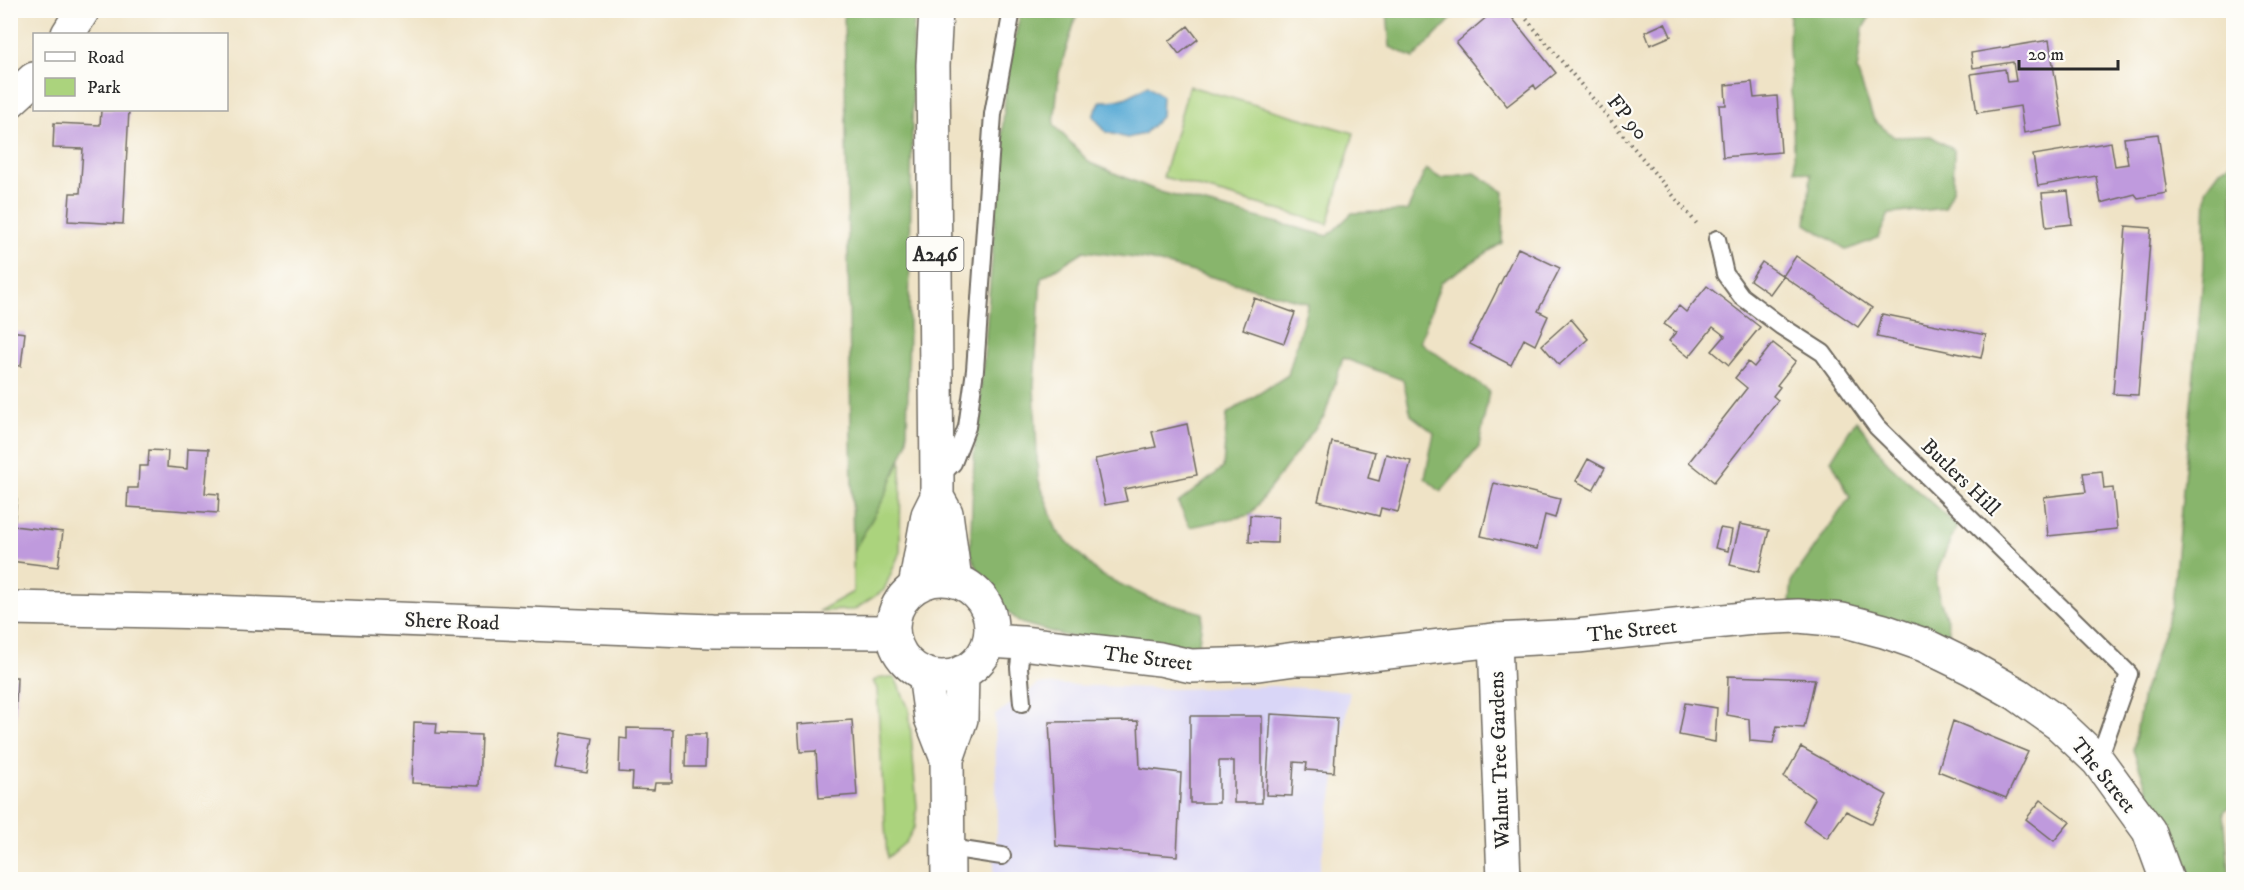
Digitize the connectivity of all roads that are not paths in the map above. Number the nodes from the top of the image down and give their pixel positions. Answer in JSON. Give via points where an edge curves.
{"nodes":[{"id":1,"x":83,"y":10,"type":"edge"},
{"id":2,"x":936,"y":10,"type":"edge"},
{"id":3,"x":1012,"y":10,"type":"edge"},
{"id":4,"x":69,"y":33,"type":"edge"},
{"id":5,"x":33,"y":80,"type":"edge"},
{"id":6,"x":10,"y":100,"type":"edge"},
{"id":7,"x":1717,"y":239,"type":"road end"},
{"id":8,"x":937,"y":488,"type":"junction"},
{"id":9,"x":955,"y":581,"type":"junction"},
{"id":10,"x":915,"y":587,"type":"junction"},
{"id":11,"x":10,"y":608,"type":"edge"},
{"id":12,"x":893,"y":632,"type":"junction"},
{"id":13,"x":1495,"y":640,"type":"junction"},
{"id":14,"x":990,"y":641,"type":"junction"},
{"id":15,"x":1022,"y":643,"type":"junction"},
{"id":16,"x":962,"y":672,"type":"junction"},
{"id":17,"x":925,"y":674,"type":"junction"},
{"id":18,"x":1022,"y":703,"type":"dead end"},
{"id":19,"x":947,"y":759,"type":"junction"},
{"id":20,"x":2098,"y":761,"type":"junction"},
{"id":21,"x":1002,"y":856,"type":"dead end"},
{"id":22,"x":948,"y":864,"type":"edge"},
{"id":23,"x":1504,"y":879,"type":"edge"},
{"id":24,"x":2167,"y":879,"type":"edge"}],
"edges":[{"from":1,"to":4,"type":"street"},
{"from":2,"to":8,"type":"street","number":"A246","via":[[933,65]]},
{"from":3,"to":8,"type":"lane","via":[[993,114],[975,370],[967,427],[953,463]]},
{"from":5,"to":6,"type":"street"},
{"from":7,"to":20,"type":"lane","name":"Butlers Hill","via":[[1725,274],[1740,296],[1823,353],[1877,427],[2129,674]]},
{"from":8,"to":9,"type":"street","number":"A246","via":[[946,513]]},
{"from":8,"to":10,"type":"street","number":"A246"},
{"from":9,"to":10,"type":"street","via":[[930,580]]},
{"from":9,"to":14,"type":"street","via":[[978,594],[987,610]]},
{"from":10,"to":12,"type":"street","via":[[895,613]]},
{"from":11,"to":12,"type":"street","name":"Shere Road","via":[[712,631]]},
{"from":12,"to":17,"type":"street","via":[[898,652]]},
{"from":13,"to":15,"type":"street","name":"The Street","via":[[1324,659],[1191,666]]},
{"from":13,"to":20,"type":"street","name":"The Street","via":[[1753,618],[1798,616],[1842,620],[1924,645],[1971,668],[2060,724]]},
{"from":13,"to":23,"type":"street","name":"Walnut Tree Gardens"},
{"from":14,"to":15,"type":"street","name":"The Street"},
{"from":14,"to":16,"type":"street","via":[[978,661]]},
{"from":15,"to":18,"type":"lane"},
{"from":16,"to":17,"type":"street","via":[[944,677]]},
{"from":16,"to":19,"type":"street","via":[[961,719]]},
{"from":17,"to":19,"type":"street","via":[[931,718]]},
{"from":19,"to":22,"type":"street"},
{"from":20,"to":24,"type":"street","name":"The Street","via":[[2149,831]]},
{"from":21,"to":22,"type":"lane"}]}
